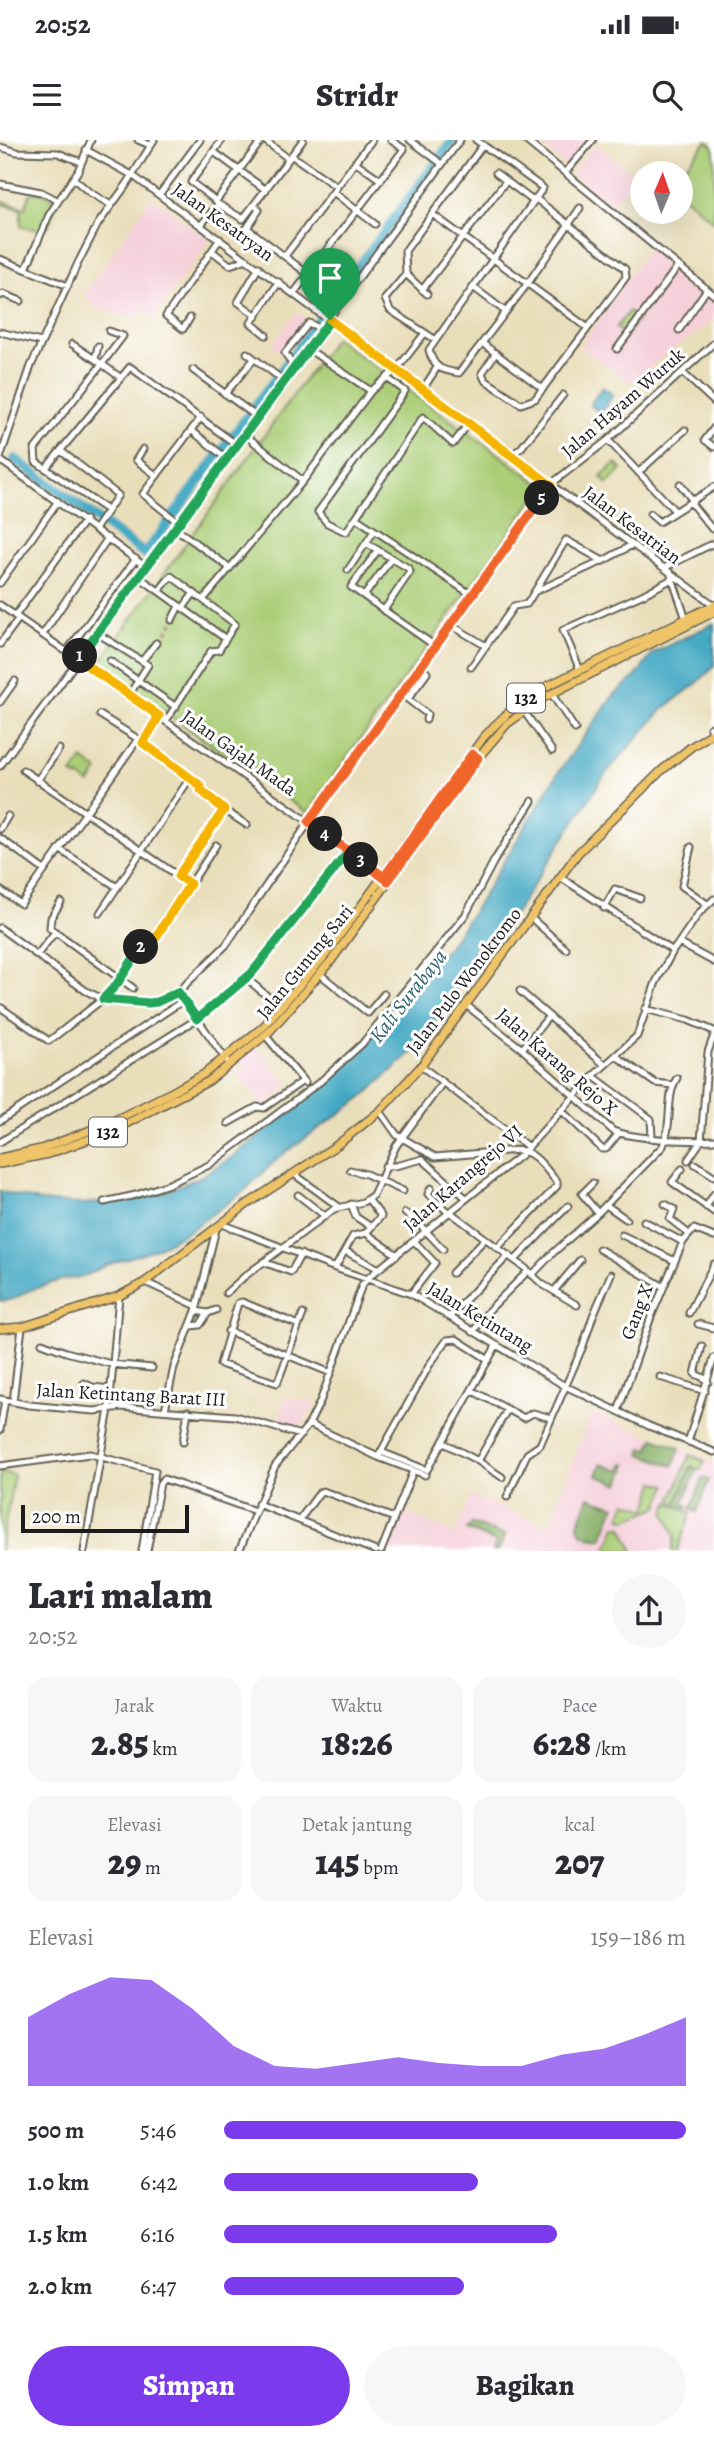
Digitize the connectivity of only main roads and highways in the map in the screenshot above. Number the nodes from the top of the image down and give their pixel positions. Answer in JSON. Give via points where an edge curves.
{"nodes":[{"id":1,"x":714,"y":605,"type":"edge"},
{"id":2,"x":714,"y":612,"type":"edge"},
{"id":3,"x":635,"y":647,"type":"junction"},
{"id":4,"x":712,"y":733,"type":"edge"},
{"id":5,"x":475,"y":756,"type":"junction"},
{"id":6,"x":386,"y":879,"type":"junction"},
{"id":7,"x":227,"y":1061,"type":"junction"},
{"id":8,"x":42,"y":1152,"type":"junction"},
{"id":9,"x":0,"y":1158,"type":"edge"},
{"id":10,"x":0,"y":1164,"type":"edge"},
{"id":11,"x":0,"y":1329,"type":"edge"}],
"edges":[{"from":1,"to":3,"type":"main road","name":"Jalan Gunung Sari","number":"132"},
{"from":2,"to":3,"type":"main road","name":"Jalan Gunung Sari","number":"132"},
{"from":3,"to":5,"type":"main road","name":"Jalan Gunung Sari","number":"132","via":[[523,710]]},
{"from":3,"to":5,"type":"main road","name":"Jalan Gunung Sari","number":"132","via":[[520,702],[491,729]]},
{"from":4,"to":11,"type":"main road","name":"Jalan Pulo Wonokromo","via":[[661,771],[578,853],[421,1066],[380,1111],[145,1282],[119,1296],[22,1327]]},
{"from":5,"to":6,"type":"main road","name":"Jalan Gunung Sari","number":"132"},
{"from":6,"to":7,"type":"main road","name":"Jalan Gunung Sari","number":"132","via":[[281,1007]]},
{"from":6,"to":7,"type":"main road","name":"Jalan Gunung Sari","number":"132","via":[[320,974],[265,1035]]},
{"from":7,"to":8,"type":"main road","name":"Jalan Gunung Sari","number":"132","via":[[209,1081],[174,1101],[114,1130]]},
{"from":8,"to":9,"type":"main road","name":"Jalan Gunung Sari","number":"132"},
{"from":8,"to":10,"type":"main road","name":"Jalan Gunung Sari","number":"132"}]}
